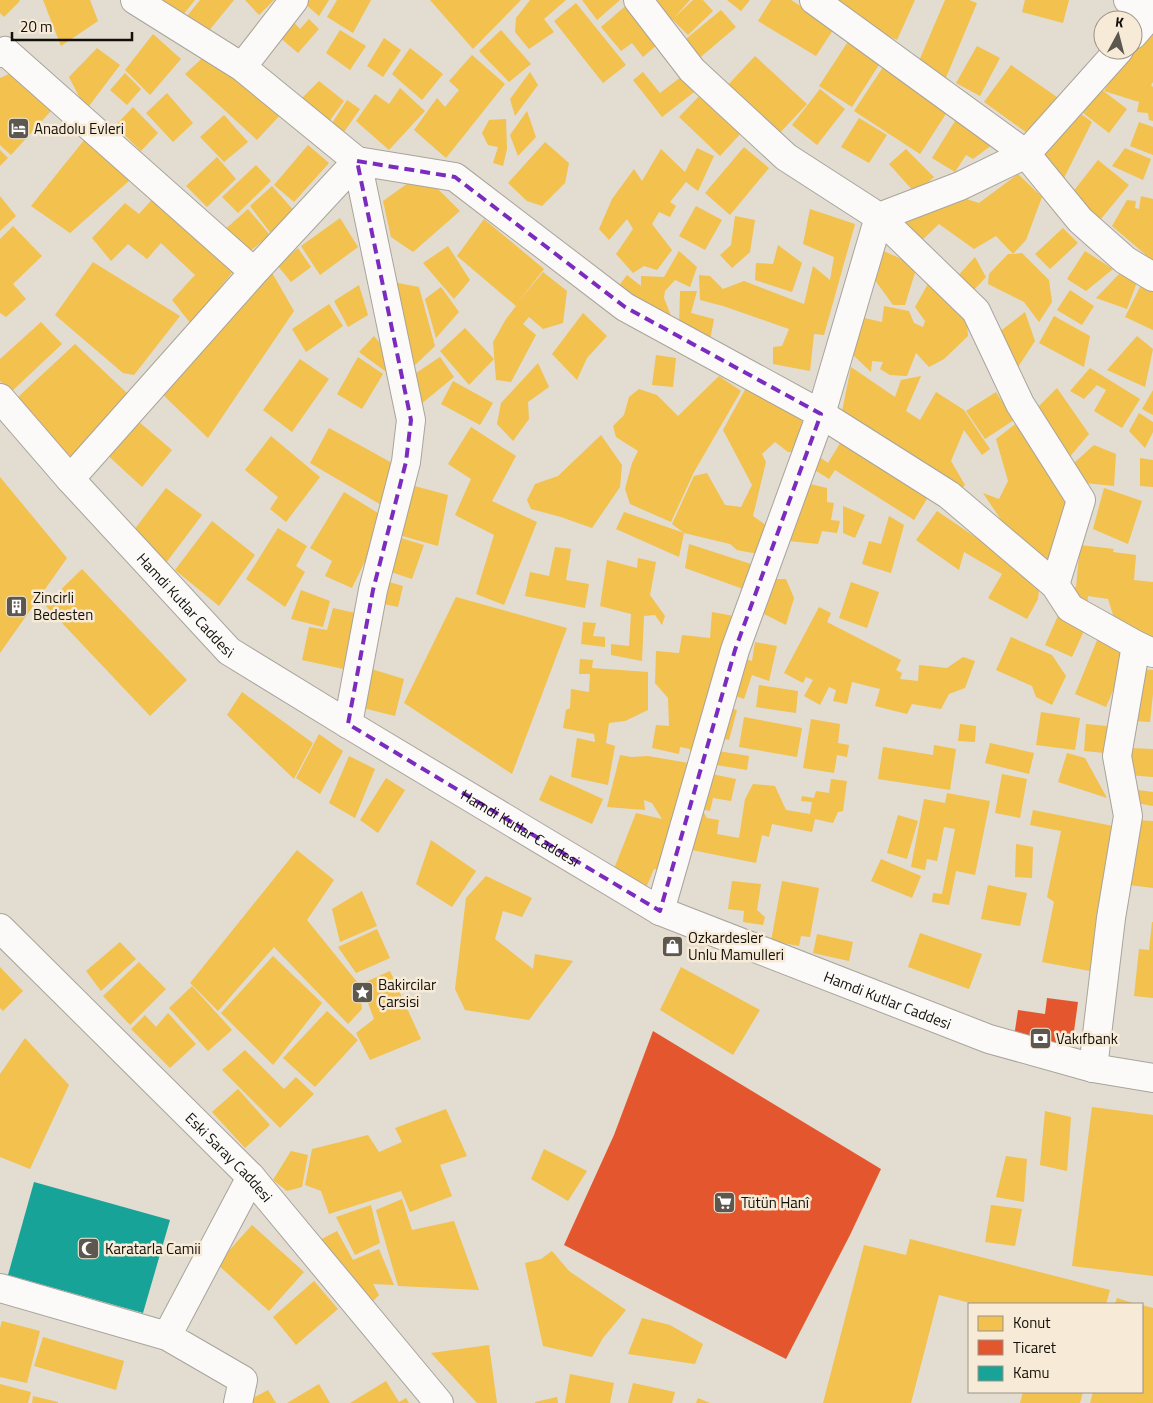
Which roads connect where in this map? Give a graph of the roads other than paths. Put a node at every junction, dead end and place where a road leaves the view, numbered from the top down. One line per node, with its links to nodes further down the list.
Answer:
1 (135, 0): 10 (street)
2 (294, 0): 10 (street)
3 (638, 0): 13 (street)
4 (814, 0): 11 (street)
5 (1128, 0): 6 (street)
6 (1153, 12): 7 (street)
7 (1143, 24)
8 (0, 53): 14 (street)
9 (1110, 60): 11 (street)
10 (242, 67): 12 (street)
11 (1026, 154): 13 (street); 15 (street)
12 (357, 161): 14 (street); 17 (street); 21 (street)
13 (879, 218): 17 (street); 19 (street)
14 (254, 272): 18 (street)
15 (1153, 277)
16 (0, 398): 18 (street, Hamdi Kutlar Caddesi)
17 (821, 414): 19 (street); 22 (street)
18 (70, 479): 21 (street, Hamdi Kutlar Caddesi)
19 (1055, 585): 20 (street)
20 (1144, 649): 24 (street)
21 (348, 724): 22 (street, Hamdi Kutlar Caddesi)
22 (660, 911): 24 (street, Hamdi Kutlar Caddesi)
23 (0, 928): 26 (street, Eski Saray Caddesi)
24 (1093, 1068): 25 (street, Hamdi Kutlar Caddesi)
25 (1153, 1078)
26 (251, 1177): 28 (street); 30 (street, Eski Saray Caddesi)
27 (0, 1289): 28 (street)
28 (167, 1336): 29 (street)
29 (238, 1403)
30 (439, 1403)

